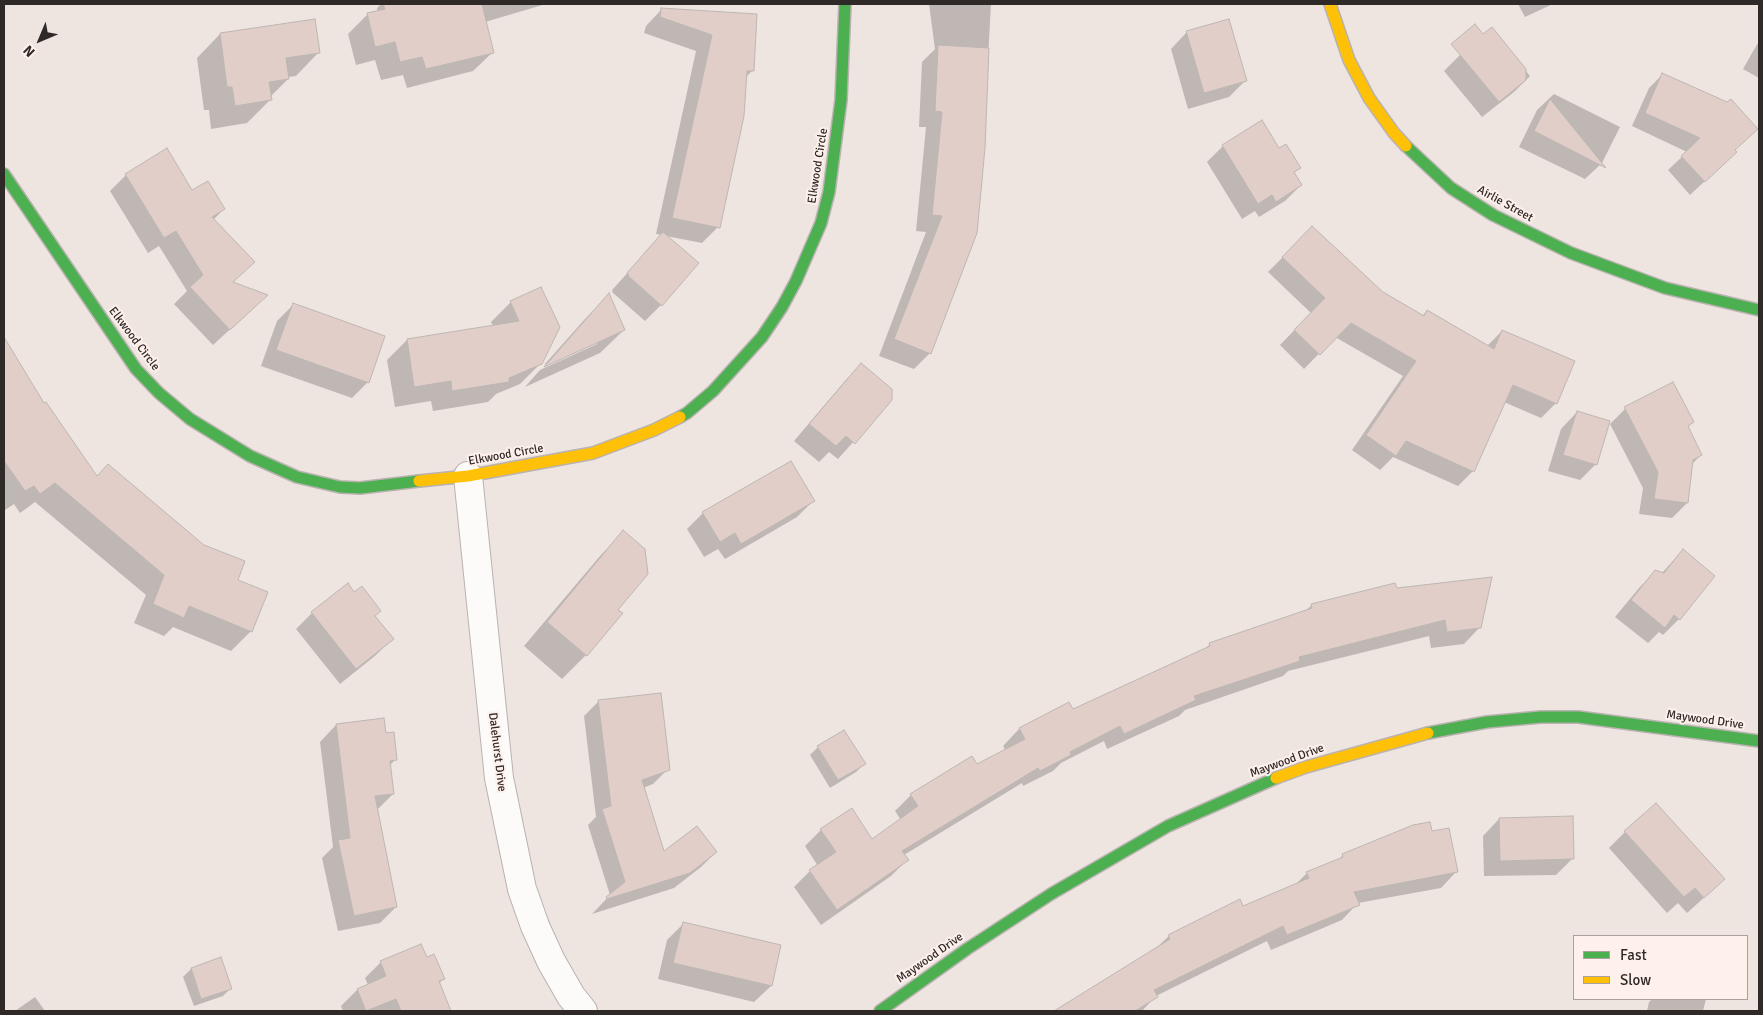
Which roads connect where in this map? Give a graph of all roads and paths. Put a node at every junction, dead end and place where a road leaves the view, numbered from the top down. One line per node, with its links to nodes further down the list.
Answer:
1 (845, 4): 5 (street, Elkwood Circle)
2 (1330, 4): 4 (street, Airlie Street)
3 (4, 174): 5 (street, Elkwood Circle)
4 (1759, 310)
5 (468, 476): 7 (street, Dalehurst Drive)
6 (1759, 741): 8 (street, Maywood Drive)
7 (583, 1011)
8 (880, 1011)

